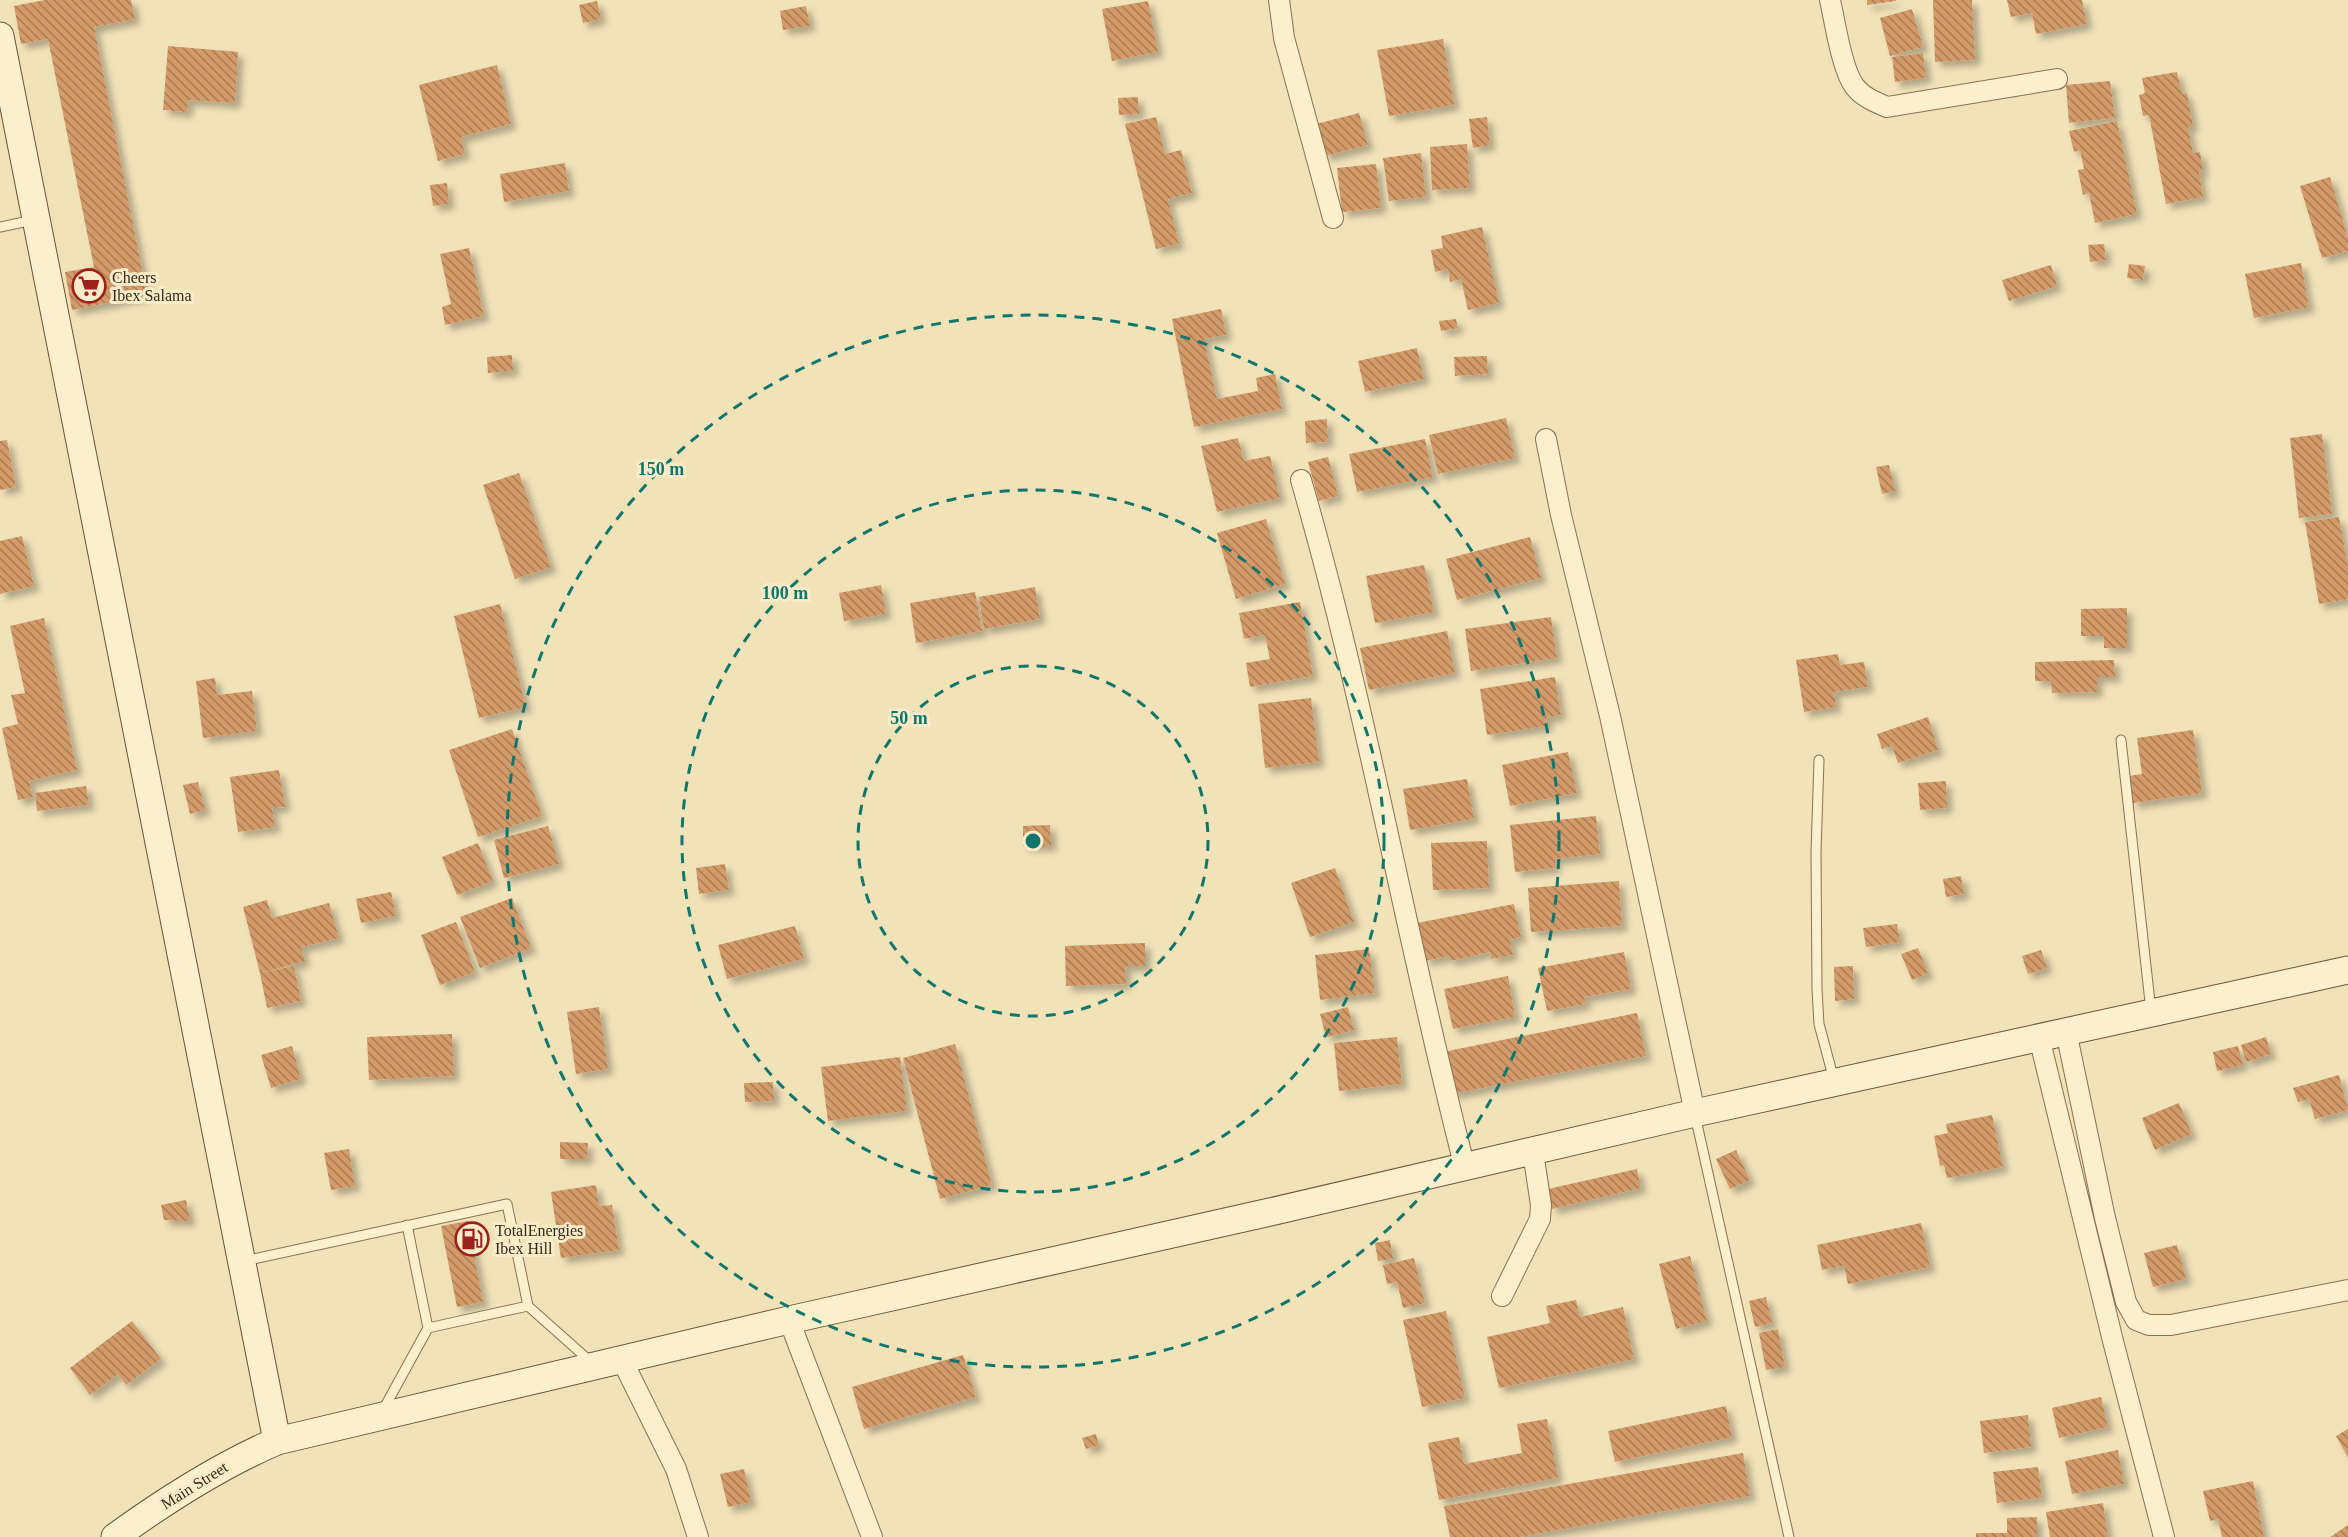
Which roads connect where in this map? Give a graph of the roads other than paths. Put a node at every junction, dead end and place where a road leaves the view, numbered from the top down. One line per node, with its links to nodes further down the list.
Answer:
1 (1278, 0): 5 (street)
2 (1830, 0): 4 (street)
3 (0, 36): 6 (main road)
4 (2057, 79)
5 (1333, 218)
6 (36, 220): 7 (lane); 21 (main road)
7 (0, 227)
8 (1546, 439): 17 (street)
9 (1301, 480): 19 (street)
10 (2121, 740): 13 (lane)
11 (1819, 760): 16 (lane)
12 (2348, 970): 13 (main road, Main Street)
13 (2151, 1013): 14 (main road, Main Street)
14 (2066, 1031): 15 (main road, Main Street); 22 (street)
15 (2039, 1037): 16 (main road, Main Street); 35 (street)
16 (1835, 1082): 17 (main road, Main Street)
17 (1695, 1113): 18 (main road, Main Street); 34 (lane)
18 (1533, 1152): 19 (main road, Main Street); 23 (street)
19 (1465, 1168): 25 (main road, Main Street)
20 (407, 1225): 21 (lane); 24 (lane); 26 (lane)
21 (242, 1261): 30 (main road)
22 (2348, 1290)
23 (1502, 1296)
24 (528, 1306): 26 (lane); 28 (lane)
25 (789, 1320): 27 (main road, Main Street); 33 (street)
26 (428, 1328): 29 (lane)
27 (622, 1360): 28 (main road, Main Street); 32 (street)
28 (596, 1366): 29 (main road, Main Street)
29 (379, 1416): 30 (main road, Main Street)
30 (277, 1441): 31 (main road, Main Street)
31 (115, 1537)
32 (698, 1537)
33 (872, 1537)
34 (1790, 1537)
35 (2164, 1537)

